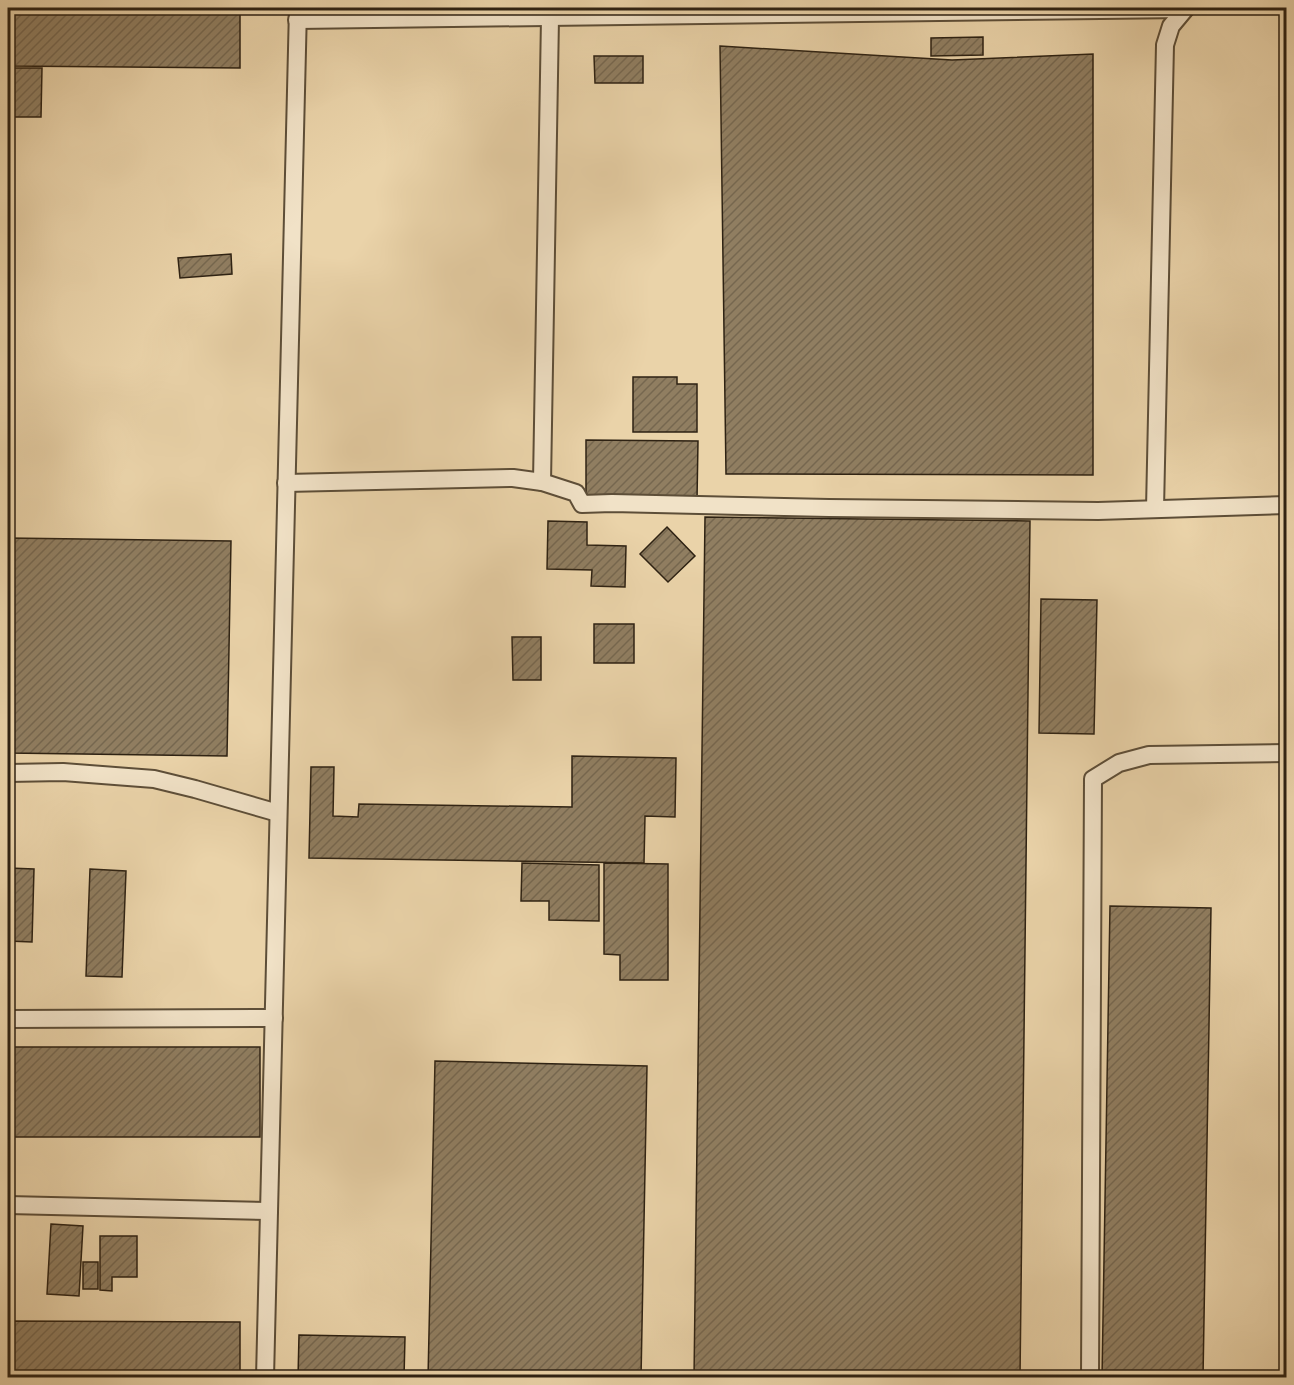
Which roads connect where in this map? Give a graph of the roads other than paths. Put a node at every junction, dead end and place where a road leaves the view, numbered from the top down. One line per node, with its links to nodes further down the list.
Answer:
1 (1185, 8): 3 (lane); 7 (lane)
2 (298, 14): 3 (lane); 5 (lane)
3 (550, 18): 4 (lane)
4 (542, 482): 5 (lane); 7 (lane)
5 (286, 483): 10 (lane)
6 (1287, 506): 7 (lane)
7 (1155, 509)
8 (1287, 753): 16 (lane)
9 (8, 772): 10 (lane)
10 (278, 813): 11 (lane)
11 (274, 1018): 12 (lane); 14 (lane)
12 (8, 1019)
13 (8, 1205): 14 (lane)
14 (269, 1211): 15 (lane)
15 (265, 1377)
16 (1090, 1377)

